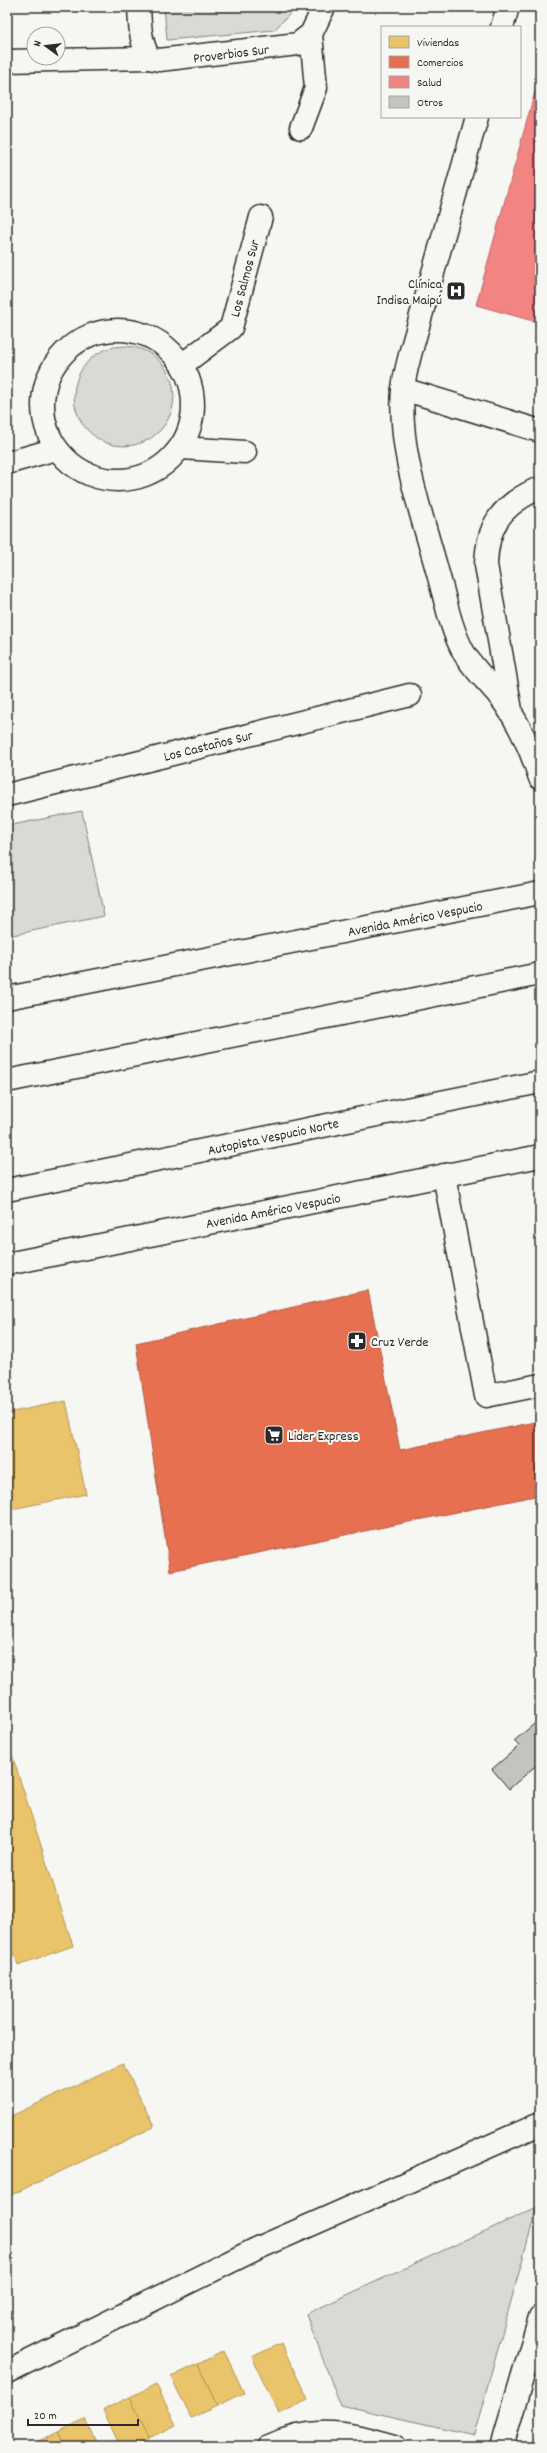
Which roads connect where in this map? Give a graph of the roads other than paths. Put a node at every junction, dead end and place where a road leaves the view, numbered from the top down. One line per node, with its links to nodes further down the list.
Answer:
1 (139, 7): 6 (main road)
2 (324, 7): 5 (main road)
3 (508, 7): 4 (main road)
4 (502, 26)
5 (311, 34): 6 (main road, Proverbios Sur); 9 (main road)
6 (149, 58): 7 (main road, Proverbios Sur)
7 (7, 61)
8 (477, 118): 12 (main road)
9 (301, 128)
10 (261, 217): 11 (main road, Los Salmos Sur)
11 (183, 364): 14 (main road); 15 (main road)
12 (403, 389): 13 (main road); 20 (main road)
13 (540, 431)
14 (181, 448): 15 (main road); 16 (main road)
15 (56, 449): 17 (main road)
16 (245, 452)
17 (7, 463)
18 (535, 490): 20 (main road)
19 (410, 695): 23 (main road, Los Castaños Sur)
20 (512, 714): 22 (main road)
21 (540, 738): 22 (main road)
22 (537, 770)
23 (7, 795)
24 (540, 893): 26 (main road, Avenida Américo Vespucio)
25 (540, 974): 27 (main road)
26 (7, 998)
27 (7, 1081)
28 (540, 1082): 31 (main road, Autopista Vespucio Norte)
29 (540, 1156): 30 (main road, Avenida Américo Vespucio)
30 (444, 1175): 32 (main road, Avenida Américo Vespucio); 33 (main road)
31 (7, 1190)
32 (7, 1264)
33 (540, 1385)
34 (540, 2124): 36 (main road)
35 (540, 2317): 39 (main road)
36 (7, 2372)
37 (269, 2446): 38 (main road)
38 (395, 2446)
39 (502, 2446)

